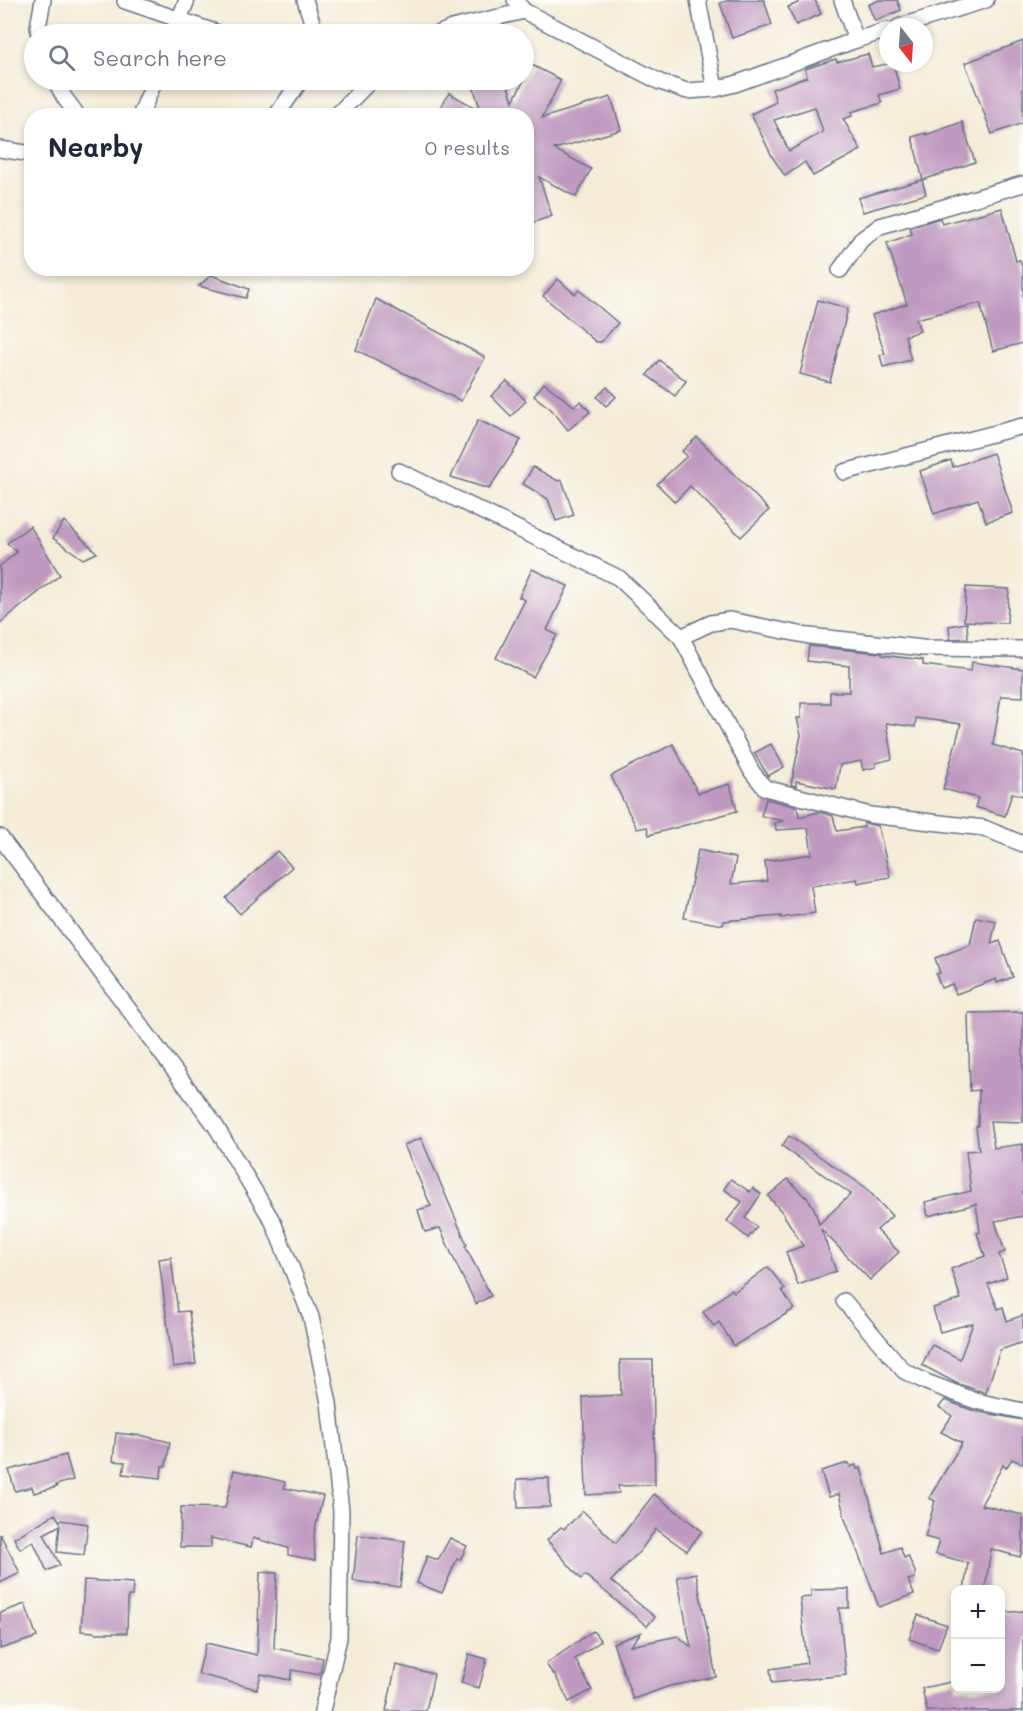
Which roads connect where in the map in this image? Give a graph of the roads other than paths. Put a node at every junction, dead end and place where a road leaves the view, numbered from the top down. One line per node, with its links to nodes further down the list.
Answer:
1 (43, 0): 10 (street)
2 (187, 0): 12 (street)
3 (305, 0): 13 (street)
4 (698, 0): 17 (street)
5 (842, 0): 16 (street)
6 (986, 0): 9 (street)
7 (125, 2): 11 (street)
8 (520, 6): 14 (street); 17 (street)
9 (927, 18)
10 (39, 24)
11 (170, 24)
12 (177, 24)
13 (312, 24)
14 (464, 24)
15 (879, 33): 16 (street)
16 (856, 40): 17 (street)
17 (715, 89)
18 (60, 90): 22 (street)
19 (151, 90): 23 (street)
20 (294, 90): 24 (street)
21 (360, 90): 25 (street)
22 (72, 108)
23 (143, 108)
24 (282, 108)
25 (344, 108)
26 (0, 149): 27 (street)
27 (24, 153)
28 (1023, 184): 29 (street)
29 (840, 270)
30 (1023, 426): 32 (street)
31 (399, 471): 33 (street)
32 (844, 472)
33 (681, 637): 34 (street); 36 (street)
34 (1023, 649)
35 (0, 837): 39 (street)
36 (1023, 844)
37 (844, 1301): 38 (street)
38 (1023, 1412)
39 (322, 1711)

